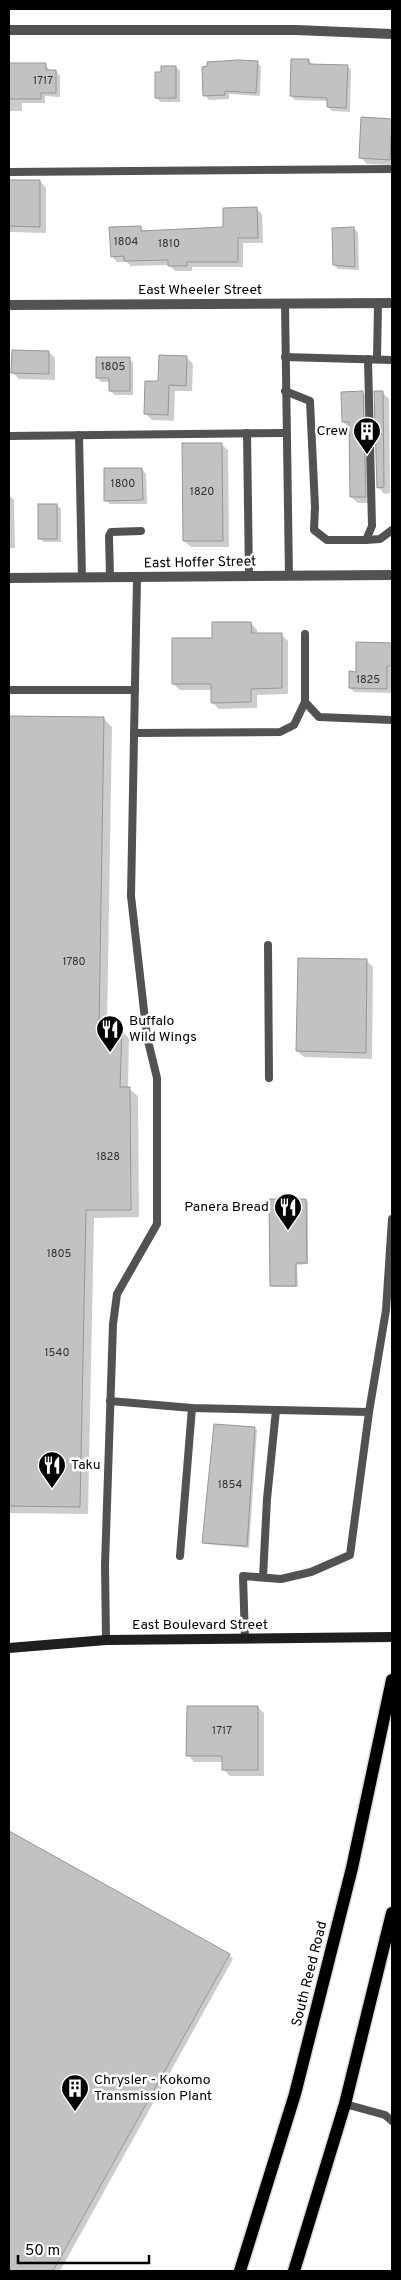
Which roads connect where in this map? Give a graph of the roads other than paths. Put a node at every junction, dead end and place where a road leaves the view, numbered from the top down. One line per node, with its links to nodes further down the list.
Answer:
1 (9, 30): 2 (street)
2 (392, 34)
3 (392, 170): 4 (lane)
4 (9, 172)
5 (392, 303): 7 (street, East Wheeler Street)
6 (285, 304): 7 (street, East Wheeler Street); 8 (street, East Wheeler Street); 9 (lane)
7 (378, 304): 10 (lane)
8 (9, 305)
9 (285, 357): 10 (lane); 12 (lane)
10 (372, 359): 11 (lane); 19 (lane)
11 (392, 360)
12 (285, 391): 14 (lane); 19 (lane)
13 (247, 433): 14 (lane); 15 (lane); 21 (lane)
14 (285, 433): 22 (lane)
15 (79, 435): 16 (lane); 25 (lane)
16 (9, 436)
17 (392, 530): 19 (lane)
18 (141, 531): 23 (lane)
19 (366, 540)
20 (392, 575): 22 (street, East Hoffer Street)
21 (249, 576): 22 (street, East Hoffer Street); 26 (street, East Hoffer Street)
22 (289, 576)
23 (110, 577): 25 (street, East Hoffer Street); 26 (street, East Hoffer Street)
24 (9, 578): 25 (street, East Hoffer Street)
25 (82, 578)
26 (137, 578): 29 (lane)
27 (305, 634): 30 (lane)
28 (9, 690): 29 (lane)
29 (135, 690): 32 (lane)
30 (305, 702): 31 (lane); 32 (lane)
31 (392, 720)
32 (134, 733): 36 (lane)
33 (268, 944): 34 (lane)
34 (269, 1078)
35 (392, 1219): 39 (lane)
36 (110, 1401): 37 (lane); 44 (lane)
37 (192, 1408): 38 (lane); 40 (lane)
38 (276, 1410): 39 (lane); 41 (lane)
39 (369, 1412): 41 (lane)
40 (180, 1556)
41 (263, 1578): 43 (lane)
42 (392, 1637): 43 (main road, East Boulevard Street)
43 (245, 1639): 44 (main road, East Boulevard Street)
44 (106, 1640): 45 (main road, East Boulevard Street)
45 (9, 1648)
46 (392, 1680): 50 (main road, South Reed Road)
47 (392, 1913): 48 (main road)
48 (346, 2104): 49 (lane); 51 (main road)
49 (392, 2121)
50 (240, 2271)
51 (294, 2271)

